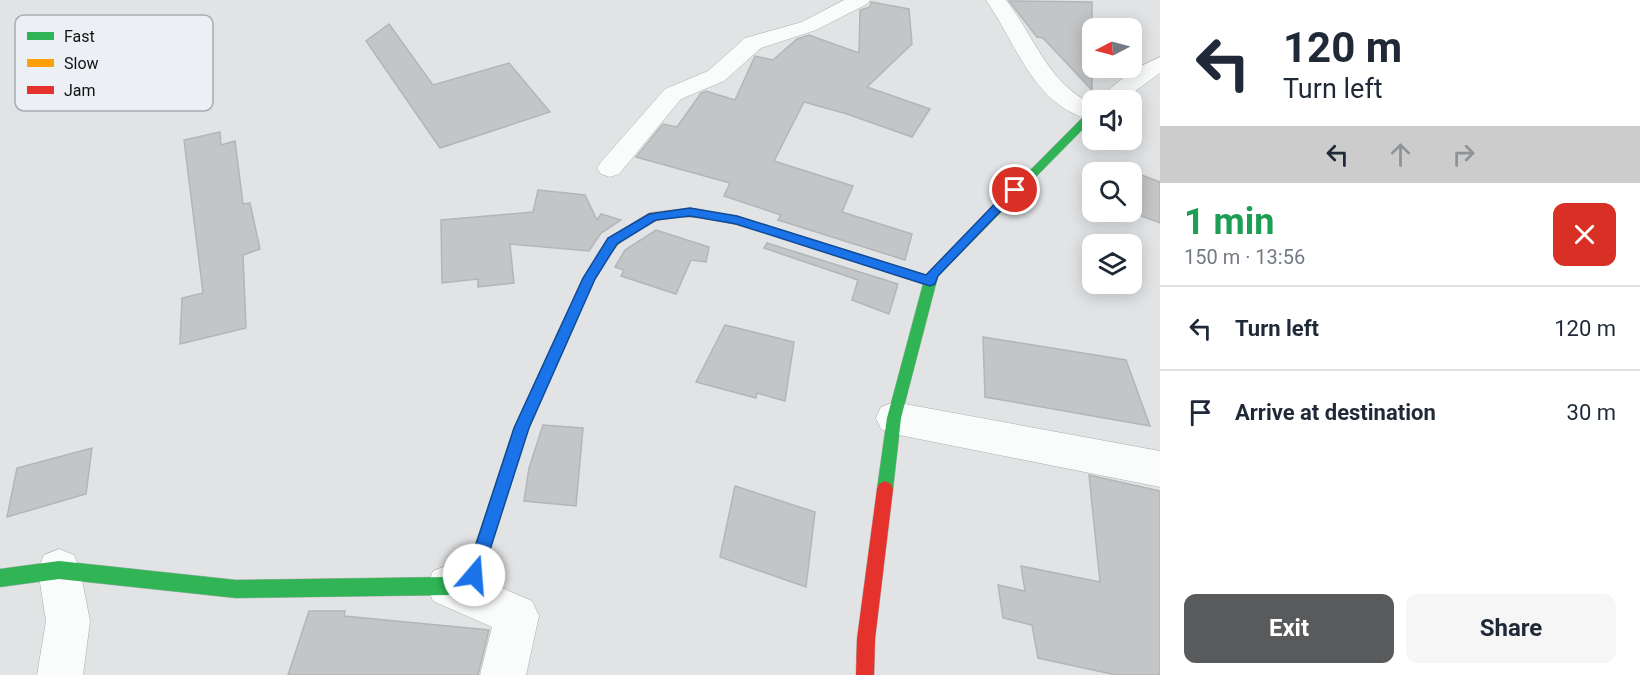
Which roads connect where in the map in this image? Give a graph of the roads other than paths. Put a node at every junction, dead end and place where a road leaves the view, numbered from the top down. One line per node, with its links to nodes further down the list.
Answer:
1 (860, 0): 7 (street)
2 (996, 0): 5 (street)
3 (1160, 64): 4 (street)
4 (1122, 90)
5 (1082, 108)
6 (1082, 124): 8 (street)
7 (610, 168)
8 (930, 281): 9 (street); 13 (street)
9 (894, 418): 10 (street); 16 (street)
10 (1160, 468)
11 (58, 570): 12 (street); 13 (street); 14 (street)
12 (0, 578)
13 (448, 586): 15 (street)
14 (60, 675)
15 (503, 675)
16 (865, 675)

